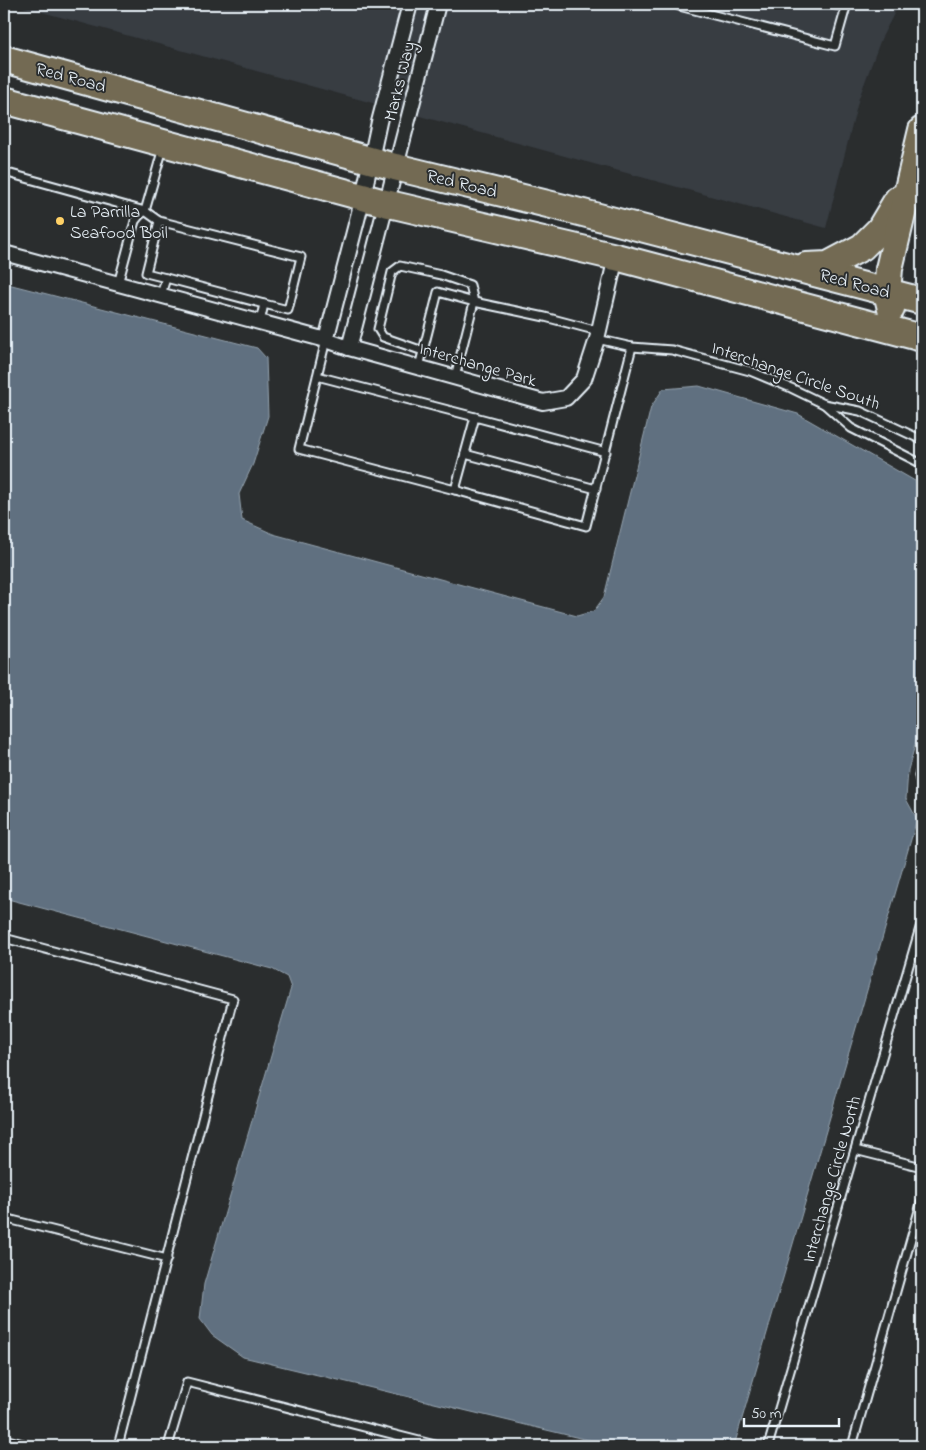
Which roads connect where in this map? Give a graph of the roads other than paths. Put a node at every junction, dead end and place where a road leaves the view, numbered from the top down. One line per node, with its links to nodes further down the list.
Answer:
1 (410, 4): 9 (street, Marks Way)
2 (438, 4): 9 (street, Marks Way)
3 (679, 4): 4 (lane)
4 (831, 4)
5 (4, 59): 9 (highway, Red Road)
6 (4, 100): 8 (highway, Red Road)
7 (922, 130): 11 (highway)
8 (164, 143): 12 (highway, Red Road); 13 (lane)
9 (384, 164): 12 (street); 12 (street); 17 (highway, Red Road)
10 (4, 172): 13 (lane)
11 (911, 177): 17 (highway); 20 (highway)
12 (374, 200): 16 (highway, Red Road); 29 (street); 31 (street)
13 (145, 211): 14 (lane); 19 (lane)
14 (159, 221): 18 (lane); 24 (lane)
15 (4, 253): 19 (street, Interchange Park)
16 (616, 257): 26 (highway, Red Road); 27 (street, Interchange Park)
17 (790, 266): 20 (highway, Red Road)
18 (166, 278): 21 (lane); 24 (lane)
19 (118, 284): 21 (street, Interchange Park)
20 (887, 292): 23 (highway, Red Road); 26 (highway)
21 (161, 295): 25 (street, Interchange Park)
22 (474, 302): 27 (lane, Interchange Circle South); 32 (lane, Interchange Circle South); 32 (lane); 35 (lane)
23 (922, 302): 26 (highway)
24 (264, 304): 25 (lane)
25 (260, 322): 29 (street, Interchange Park)
26 (895, 331): 28 (highway, Red Road)
27 (598, 335): 30 (lane, Interchange Circle South); 35 (street, Interchange Park)
28 (922, 338)
29 (326, 340): 31 (street, Interchange Park); 34 (lane)
30 (632, 347): 36 (lane, Interchange Circle South); 39 (lane)
31 (349, 348): 33 (street, Interchange Park)
32 (423, 351): 33 (lane)
33 (419, 367): 35 (street, Interchange Park)
34 (318, 376): 37 (lane); 43 (lane)
35 (455, 377)
36 (824, 404): 38 (lane, Interchange Circle South); 41 (lane)
37 (476, 417): 39 (lane); 40 (lane)
38 (922, 440)
39 (606, 452): 42 (lane)
40 (465, 454): 42 (lane); 43 (lane)
41 (922, 464)
42 (596, 489): 43 (lane)
43 (455, 490)
44 (922, 764): 45 (lane)
45 (922, 788)
46 (922, 921): 48 (lane, Interchange Circle North)
47 (4, 938): 52 (lane)
48 (855, 1150): 49 (lane); 58 (lane, Interchange Circle North)
49 (922, 1168)
50 (922, 1200): 59 (lane)
51 (4, 1218): 52 (lane)
52 (167, 1258): 55 (lane)
53 (4, 1439): 54 (lane)
54 (31, 1446)
55 (118, 1446)
56 (168, 1446): 57 (lane)
57 (439, 1446)
58 (768, 1446)
59 (852, 1446)

